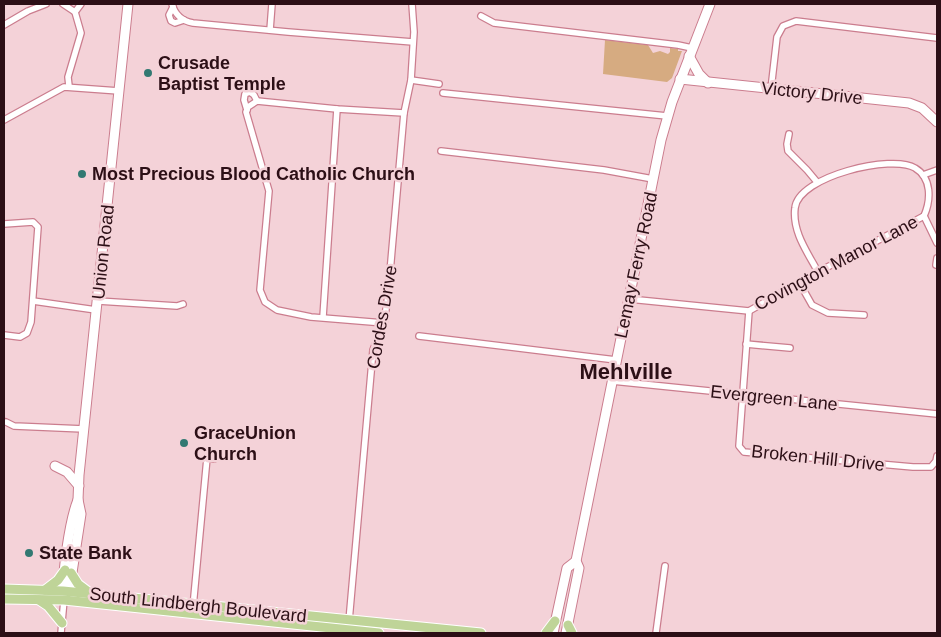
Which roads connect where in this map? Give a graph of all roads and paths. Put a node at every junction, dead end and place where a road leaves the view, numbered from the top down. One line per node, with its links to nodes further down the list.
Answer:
1 (46, 4): 11 (street)
2 (64, 4): 9 (street)
3 (81, 4): 9 (street)
4 (128, 4): 22 (main road, Union Road)
5 (272, 4): 12 (street)
6 (412, 4): 14 (street, Cordes Drive)
7 (710, 4): 15 (main road, Lemay Ferry Road)
8 (172, 5): 12 (street)
9 (75, 12): 20 (street)
10 (481, 16): 15 (street)
11 (4, 25)
12 (270, 30): 14 (street)
13 (937, 38): 21 (street)
14 (413, 42): 17 (street, Cordes Drive)
15 (691, 52): 16 (main road, Lemay Ferry Road); 18 (main road)
16 (680, 79): 18 (main road, Victory Drive); 26 (main road, Lemay Ferry Road)
17 (411, 80): 19 (street); 25 (street, Cordes Drive)
18 (708, 82): 21 (main road, Victory Drive)
19 (439, 84)
20 (69, 86): 22 (street); 28 (street)
21 (771, 89): 27 (main road, Victory Drive)
22 (119, 91): 43 (main road, Union Road)
23 (443, 94): 26 (street)
24 (337, 109): 25 (street); 46 (street); 46 (street)
25 (404, 113): 47 (street, Cordes Drive)
26 (667, 116): 33 (main road, Lemay Ferry Road)
27 (936, 119)
28 (4, 120)
29 (789, 134): 34 (street)
30 (441, 151): 33 (street)
31 (937, 170): 32 (street)
32 (923, 175): 34 (street); 35 (street)
33 (653, 178): 40 (main road, Lemay Ferry Road)
34 (817, 182): 38 (street)
35 (924, 216): 37 (street); 38 (street, Covington Manor Lane)
36 (4, 224): 41 (street)
37 (937, 243)
38 (818, 272): 39 (street, Covington Manor Lane)
39 (800, 282): 44 (street, Covington Manor Lane); 45 (street)
40 (629, 299): 44 (street, Covington Manor Lane); 52 (main road, Lemay Ferry Road)
41 (33, 302): 43 (street); 48 (street)
42 (183, 304): 43 (street)
43 (97, 305): 57 (main road, Union Road)
44 (749, 311): 50 (street, Broken Hill Drive)
45 (864, 315)
46 (322, 317): 47 (street)
47 (384, 323): 74 (street, Cordes Drive)
48 (4, 335)
49 (419, 336): 52 (street)
50 (746, 344): 51 (street); 54 (street, Broken Hill Drive)
51 (790, 348)
52 (616, 360): 53 (main road, Lemay Ferry Road)
53 (612, 381): 54 (street, Evergreen Lane); 62 (main road, Lemay Ferry Road)
54 (742, 394): 55 (street, Evergreen Lane); 59 (street, Broken Hill Drive)
55 (937, 414)
56 (6, 422): 57 (street)
57 (84, 429): 61 (main road, Union Road)
58 (215, 453): 71 (street)
59 (937, 456)
60 (55, 466): 61 (main road)
61 (79, 486): 64 (main road, Union Road)
62 (576, 561): 72 (main road, Lemay Ferry Road); 75 (main road, Lemay Ferry Road)
63 (665, 566): 81 (street)
64 (68, 572): 66 (main road); 67 (main road, Union Road); 68 (main road)
65 (4, 589): 66 (main road, South Lindbergh Boulevard)
66 (45, 590): 67 (main road, South Lindbergh Boulevard)
67 (65, 594): 68 (main road, South Lindbergh Boulevard); 70 (main road, South Lindbergh Boulevard); 71 (main road, South Lindbergh Boulevard); 73 (street, Union Road)
68 (93, 594): 71 (main road, South Lindbergh Boulevard)
69 (4, 599): 70 (main road, South Lindbergh Boulevard)
70 (39, 600): 73 (main road)
71 (192, 609): 74 (main road, South Lindbergh Boulevard)
72 (556, 621): 79 (main road); 80 (main road, Lemay Ferry Road)
73 (62, 623): 76 (street, Union Road)
74 (349, 625): 77 (main road, South Lindbergh Boulevard); 78 (main road, South Lindbergh Boulevard)
75 (569, 630)
76 (61, 633)
77 (379, 633)
78 (481, 633)
79 (546, 633)
80 (553, 633)
81 (656, 633)

